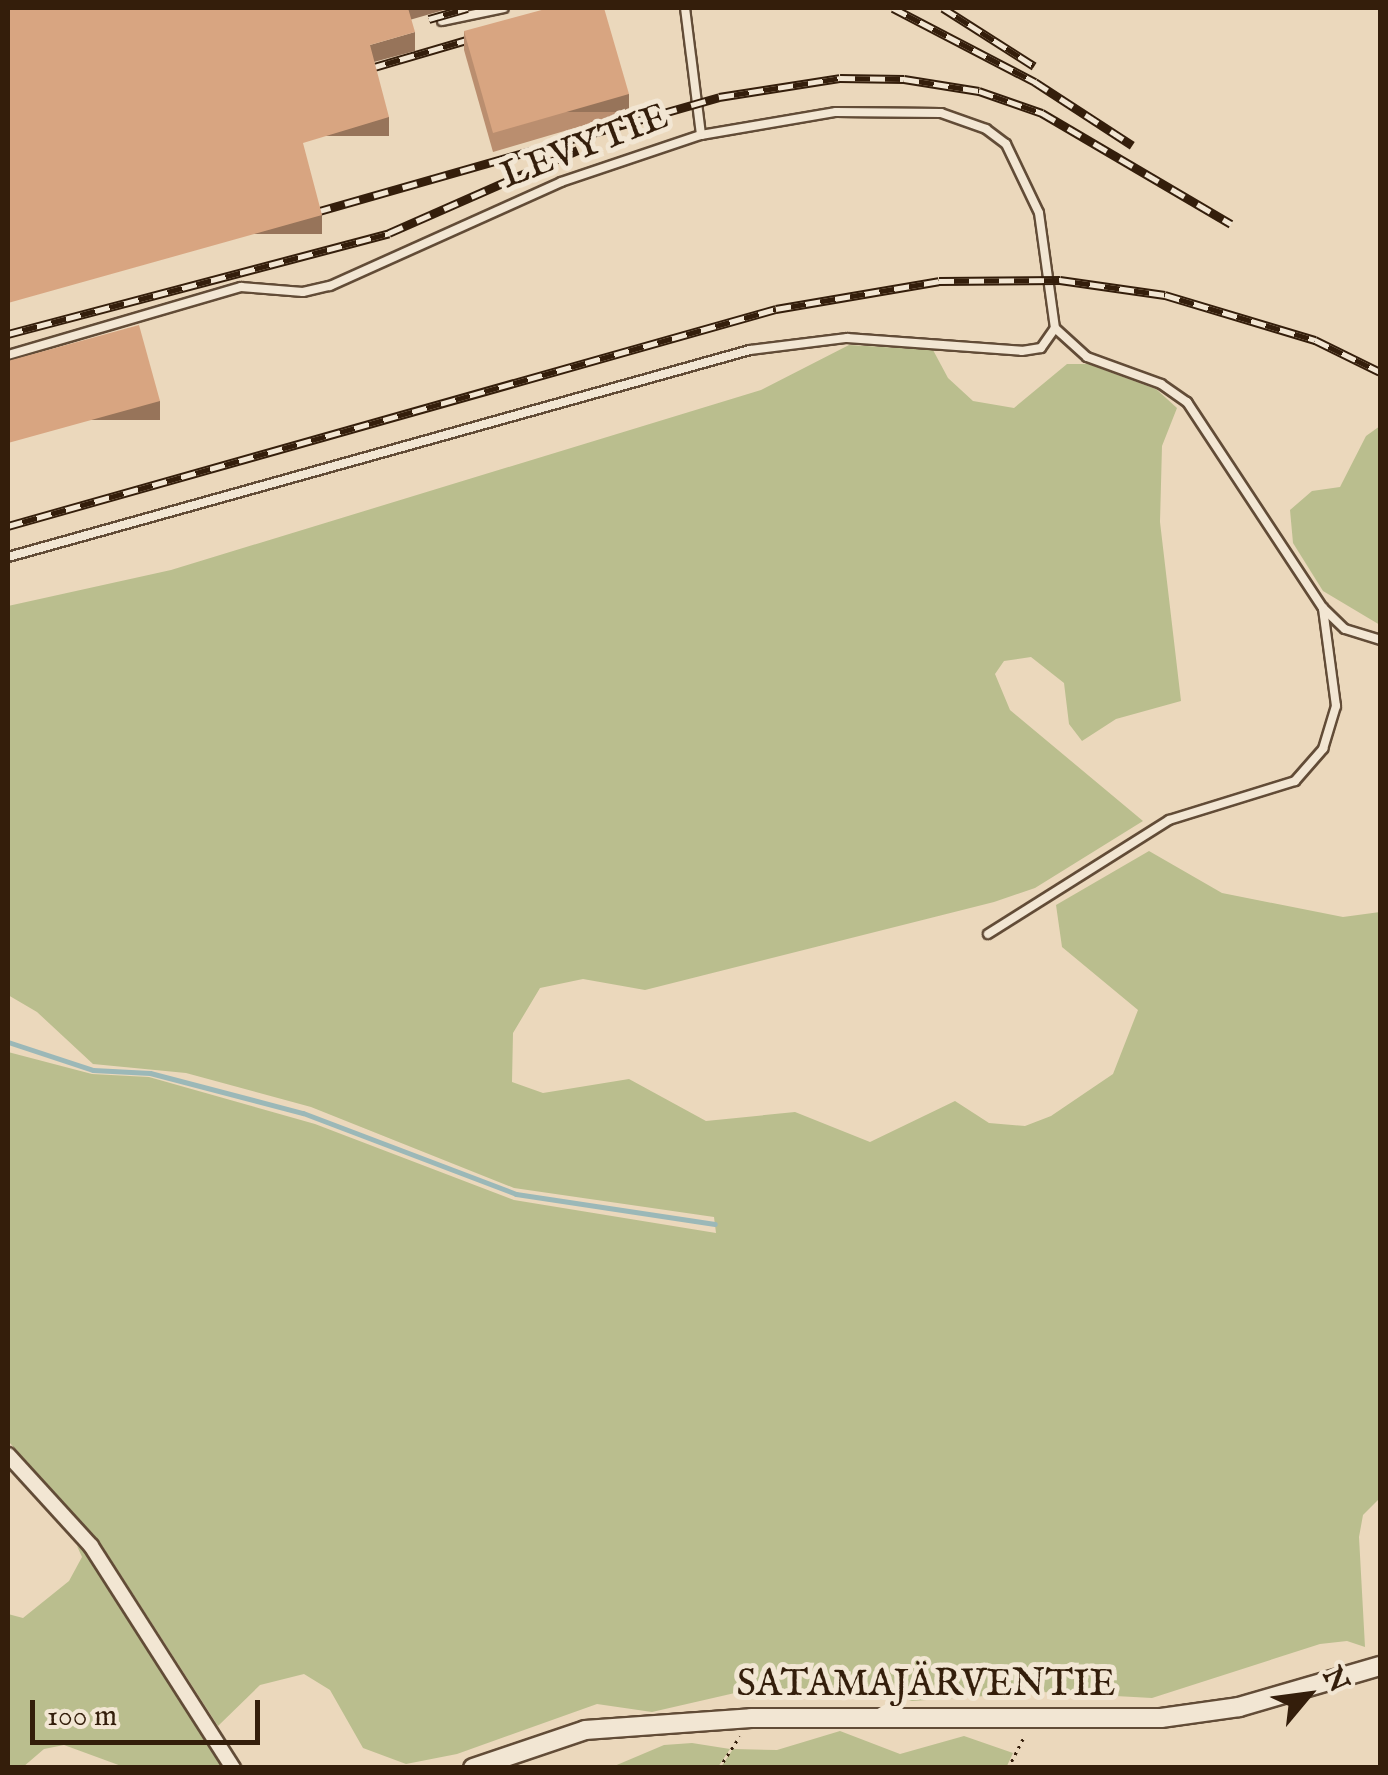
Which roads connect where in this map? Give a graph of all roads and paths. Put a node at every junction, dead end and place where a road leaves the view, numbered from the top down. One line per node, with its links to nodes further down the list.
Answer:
1 (504, 8): 3 (lane)
2 (685, 8): 4 (lane)
3 (442, 22)
4 (701, 134): 5 (lane, LEVYTIE); 6 (lane, LEVYTIE)
5 (1054, 328): 7 (lane); 8 (lane)
6 (8, 355)
7 (8, 557)
8 (1323, 608): 9 (lane); 10 (lane)
9 (1380, 640)
10 (988, 934)
11 (8, 1456): 15 (street)
12 (1380, 1666): 13 (street, SATAMAJÄRVENTIE)
13 (751, 1718): 16 (street, SATAMAJÄRVENTIE); 17 (path)
14 (1025, 1734): 18 (path)
15 (233, 1768)
16 (473, 1768)
17 (720, 1768)
18 (1008, 1768)

